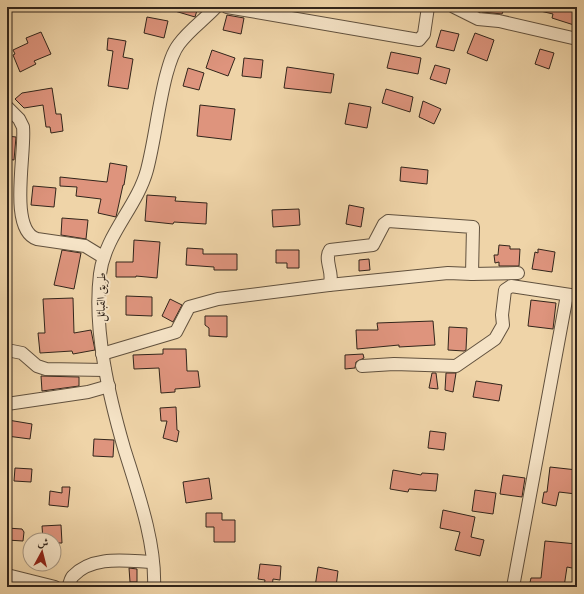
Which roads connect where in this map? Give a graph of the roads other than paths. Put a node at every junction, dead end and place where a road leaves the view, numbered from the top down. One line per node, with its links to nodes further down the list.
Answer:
1 (216, 7): 7 (street, طريق القبائل)
2 (227, 7): 3 (street)
3 (428, 7)
4 (454, 7): 5 (street)
5 (577, 39)
6 (7, 107): 7 (street)
7 (103, 257): 13 (street, طريق القبائل)
8 (518, 273): 9 (street)
9 (472, 274): 10 (street); 10 (street)
10 (329, 285): 13 (street)
11 (572, 295): 14 (street); 23 (street)
12 (7, 350): 15 (street)
13 (102, 354): 15 (street, طريق القبائل)
14 (362, 366)
15 (105, 370): 16 (street, طريق القبائل)
16 (109, 386): 17 (street); 18 (street, طريق القبائل)
17 (7, 404)
18 (152, 562): 21 (street); 22 (street, طريق القبائل)
19 (7, 575): 20 (street)
20 (55, 587)
21 (68, 587)
22 (154, 587)
23 (513, 587)

